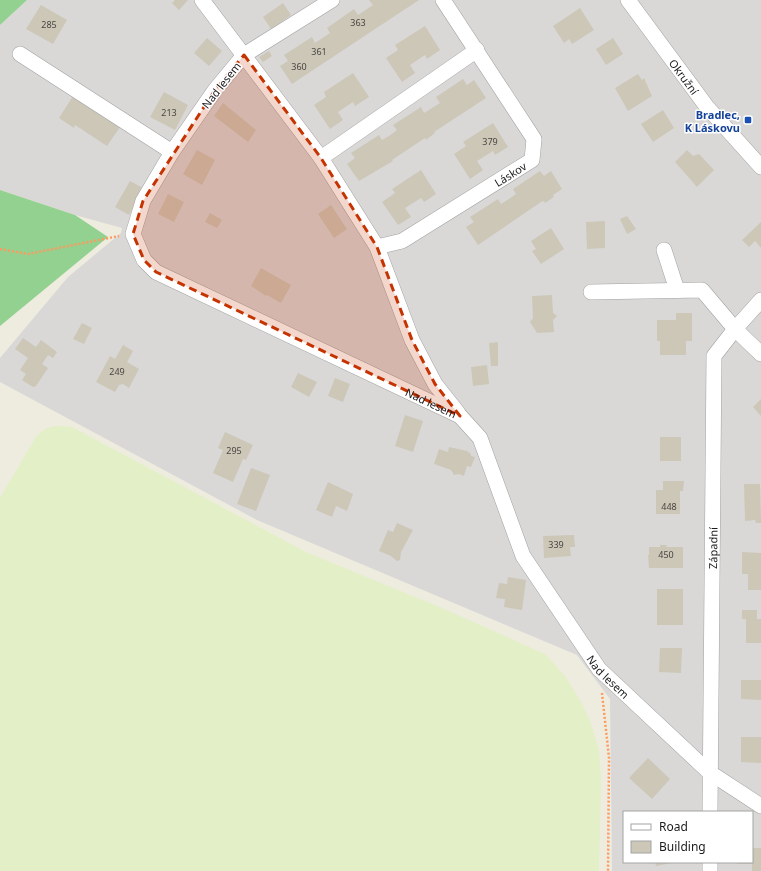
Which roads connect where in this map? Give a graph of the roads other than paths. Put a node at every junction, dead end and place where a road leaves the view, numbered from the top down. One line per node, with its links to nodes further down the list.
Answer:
1 (202, 0): 7 (street, Nad lesem)
2 (332, 0): 7 (street)
3 (443, 0): 5 (street, Láskov)
4 (628, 0): 10 (street, Okružní)
5 (477, 50): 9 (street); 11 (street, Láskov)
6 (20, 54): 8 (street)
7 (244, 55): 8 (street, Nad lesem); 9 (street)
8 (172, 152): 18 (street, Nad lesem)
9 (321, 158): 11 (street)
10 (761, 167)
11 (377, 247): 18 (street)
12 (664, 250): 13 (street)
13 (677, 290): 14 (street); 16 (street)
14 (592, 292)
15 (761, 300): 16 (street, Západní)
16 (735, 329): 17 (street); 19 (street, Západní)
17 (761, 354)
18 (460, 416): 19 (street, Nad lesem)
19 (710, 772): 20 (street, Nad lesem); 21 (street, Západní)
20 (761, 806)
21 (710, 811)

